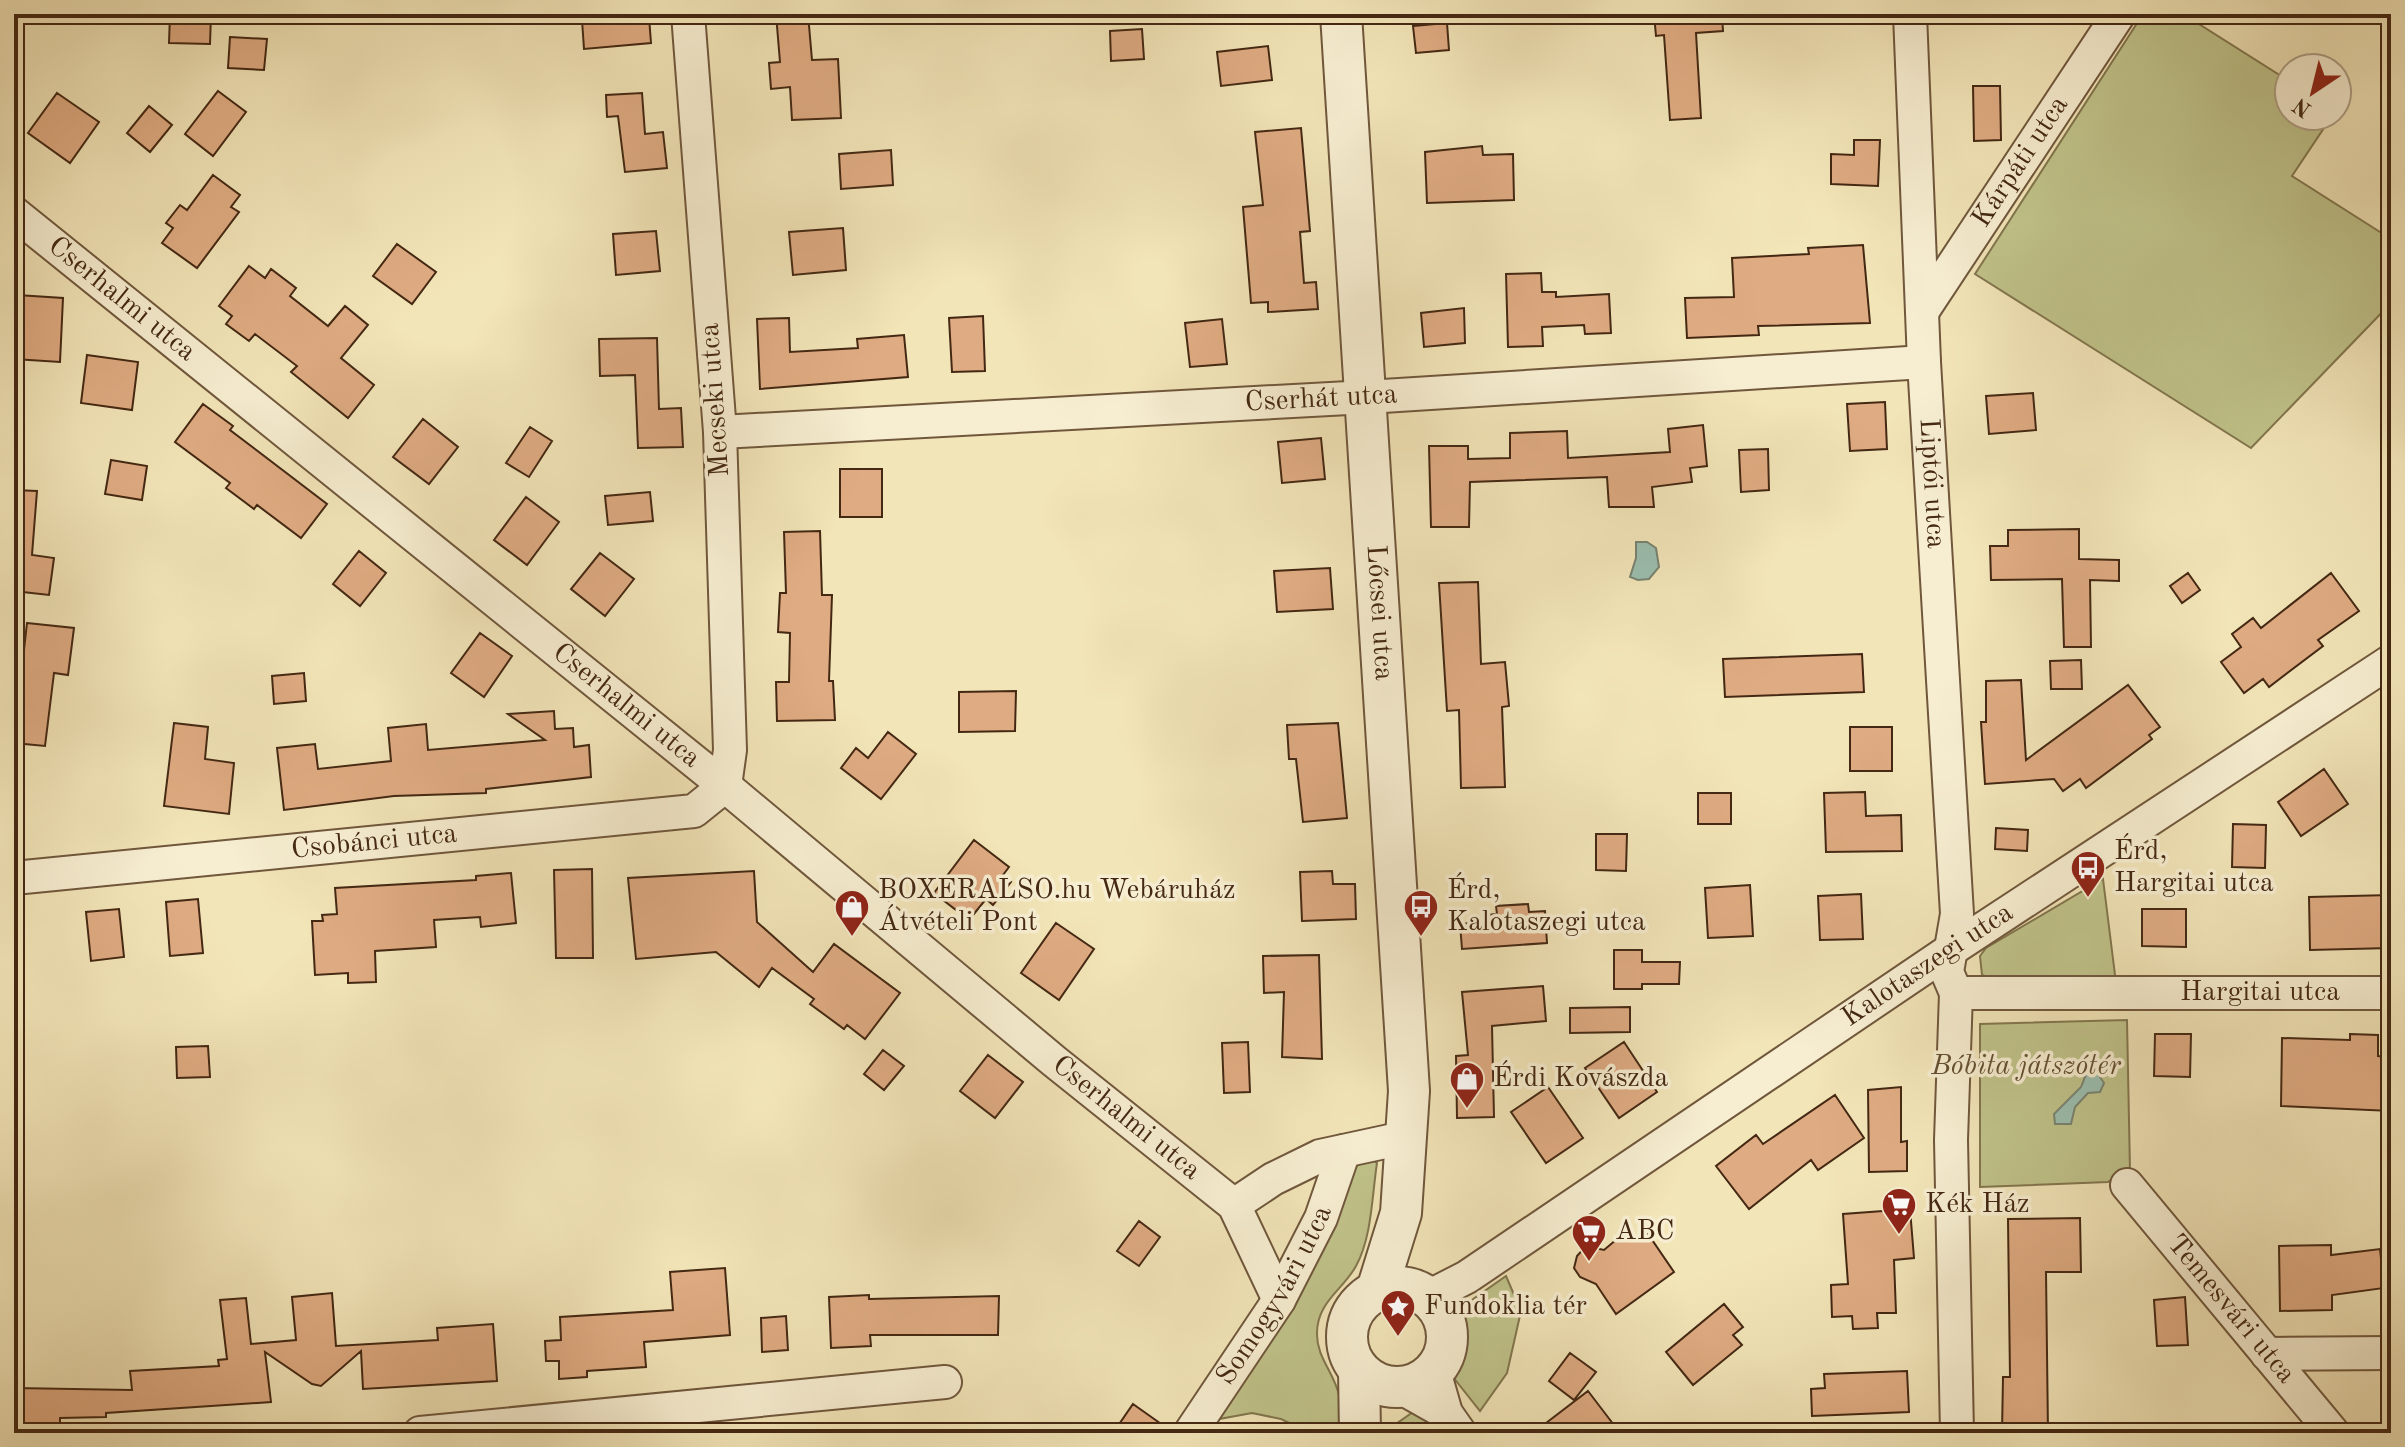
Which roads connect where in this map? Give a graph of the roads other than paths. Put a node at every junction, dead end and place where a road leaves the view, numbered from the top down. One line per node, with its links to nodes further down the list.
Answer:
1 (688, 14): 9 (street, Mecseki utca)
2 (1341, 14): 8 (street, Lőcsei utca)
3 (1910, 14): 6 (street, Liptói utca)
4 (2119, 14): 6 (street, Kárpáti utca)
5 (14, 213): 11 (street, Cserhalmi utca)
6 (1924, 309): 7 (street, Liptói utca)
7 (1924, 362): 8 (street, Cserhát utca); 13 (street, Liptói utca)
8 (1367, 397): 9 (street, Cserhát utca); 16 (street, Lőcsei utca)
9 (720, 432): 11 (street, Mecseki utca)
10 (2391, 661): 13 (street, Kalotaszegi utca)
11 (725, 786): 12 (street, Csobánci utca); 19 (street, Cserhalmi utca)
12 (14, 878)
13 (1949, 951): 14 (street, Liptói utca); 20 (street, Kalotaszegi utca)
14 (1956, 993): 15 (street, Hargitai utca); 33 (street, Liptói utca)
15 (2391, 993)
16 (1408, 1137): 17 (street); 20 (street, Lőcsei utca)
17 (1344, 1151): 19 (street); 21 (street, Somogyvári utca)
18 (2127, 1185): 23 (street, Temesvári utca)
19 (1234, 1205): 21 (street, Cserhalmi utca)
20 (1415, 1297): 24 (street); 25 (street)
21 (1279, 1300): 30 (street, Somogyvári utca)
22 (2391, 1353): 23 (street)
23 (2267, 1354): 28 (street, Temesvári utca)
24 (1359, 1371): 25 (street); 31 (street)
25 (1417, 1379): 27 (street); 32 (street)
26 (945, 1382): 29 (street)
27 (1453, 1423)
28 (2323, 1427)
29 (420, 1433)
30 (1190, 1433)
31 (1360, 1433)
32 (1375, 1433)
33 (1957, 1433)

